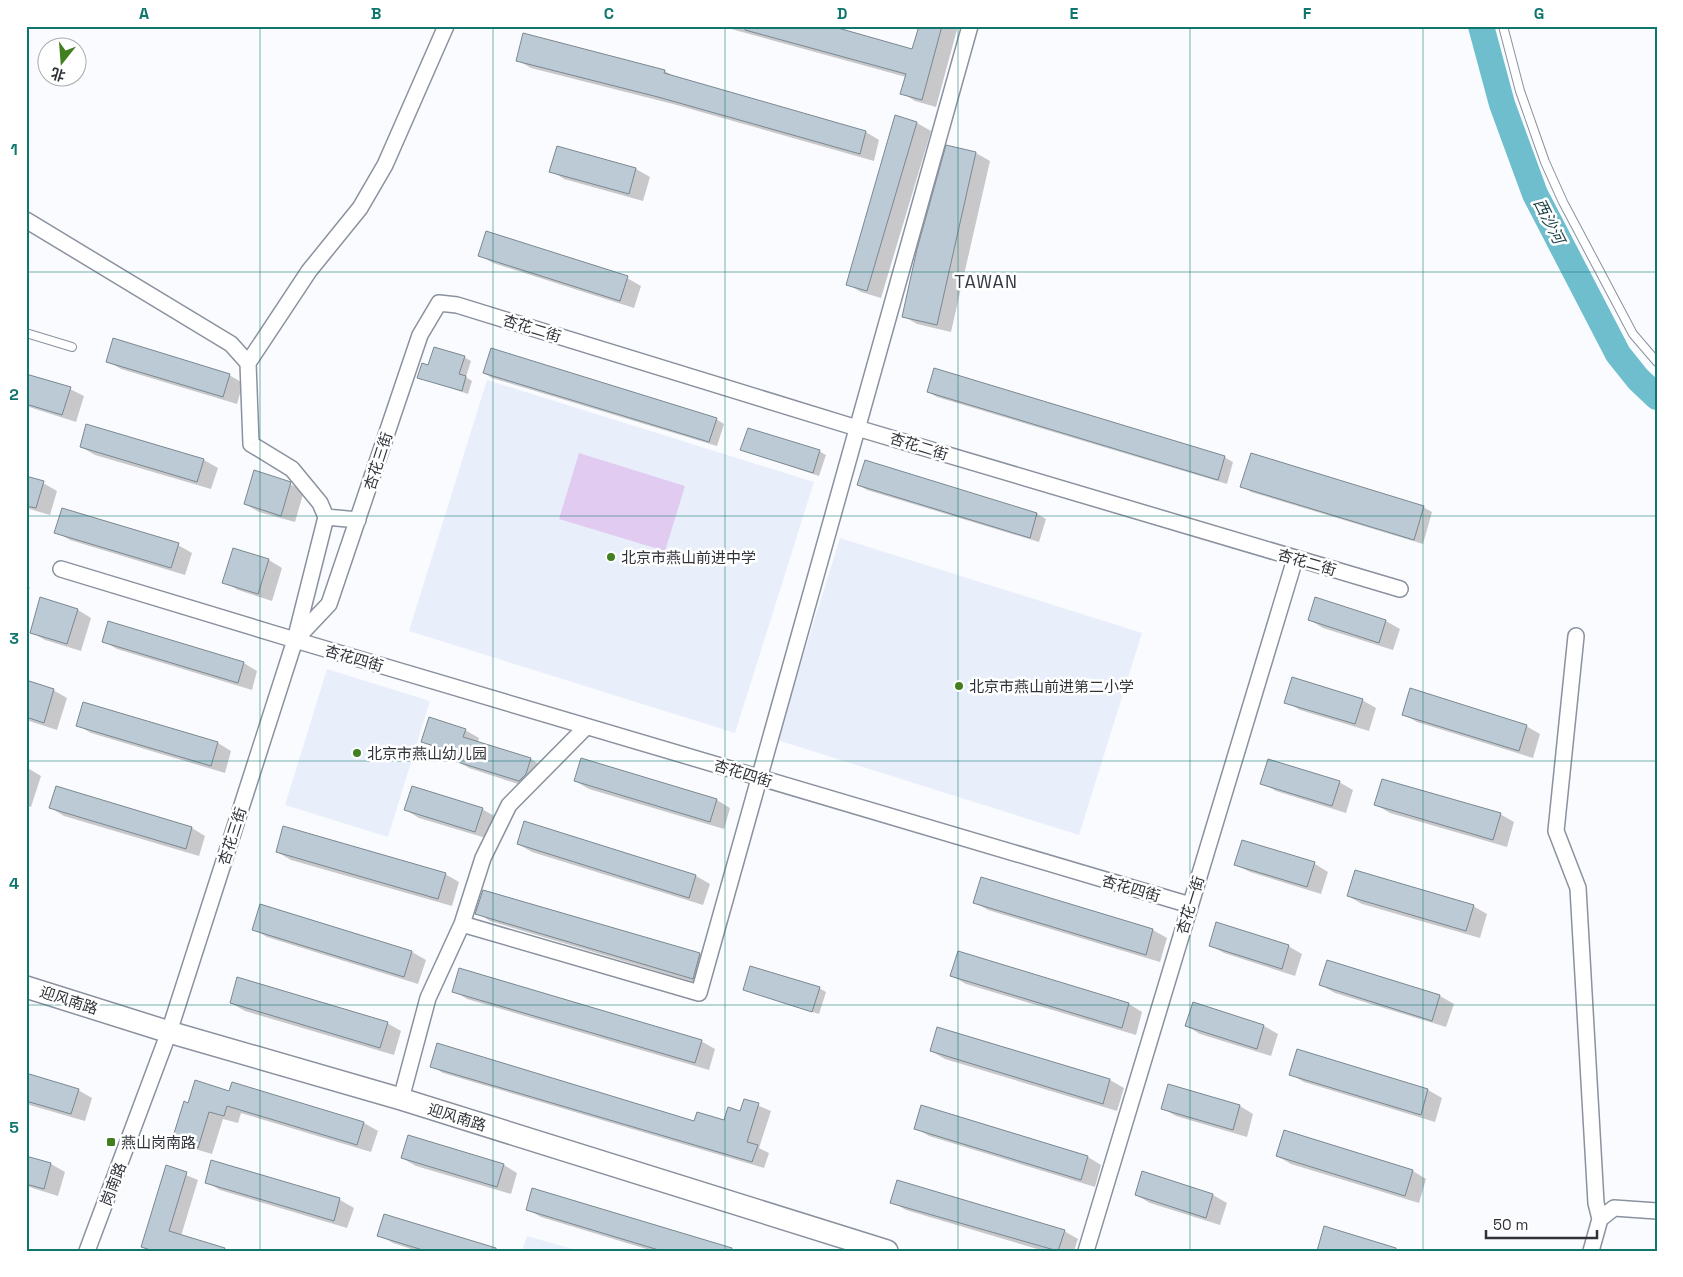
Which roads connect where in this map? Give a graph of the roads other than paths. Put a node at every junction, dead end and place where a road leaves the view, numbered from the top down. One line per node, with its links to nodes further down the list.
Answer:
1 (446, 26): 9 (street)
2 (970, 26): 10 (street)
3 (1503, 26): 8 (lane)
4 (26, 220): 9 (street)
5 (439, 303): 10 (street, 杏花二街); 12 (street, 杏花三街)
6 (26, 333): 7 (lane)
7 (72, 347)
8 (1657, 362)
9 (248, 363): 11 (street)
10 (858, 428): 13 (street, 杏花二街); 19 (street)
11 (326, 517): 12 (street); 17 (street, 杏花三街)
12 (358, 520): 17 (street, 杏花三街)
13 (1295, 559): 15 (street, 杏花二街); 20 (street, 杏花一街)
14 (61, 569): 17 (street, 杏花四街)
15 (1400, 589)
16 (1576, 636): 26 (street)
17 (296, 640): 18 (street, 杏花四街); 23 (street, 杏花三街)
18 (586, 726): 19 (street, 杏花四街); 21 (street)
19 (759, 778): 20 (street, 杏花四街); 21 (street)
20 (1190, 905): 29 (street, 杏花一街)
21 (462, 924): 24 (street)
22 (26, 986): 23 (street, 迎风南路)
23 (168, 1032): 24 (street, 迎风南路); 27 (street, 岗南路)
24 (401, 1099): 28 (street, 迎风南路)
25 (1657, 1211): 26 (street)
26 (1600, 1219): 30 (street)
27 (87, 1251)
28 (887, 1251)
29 (1086, 1251)
30 (1591, 1251)

